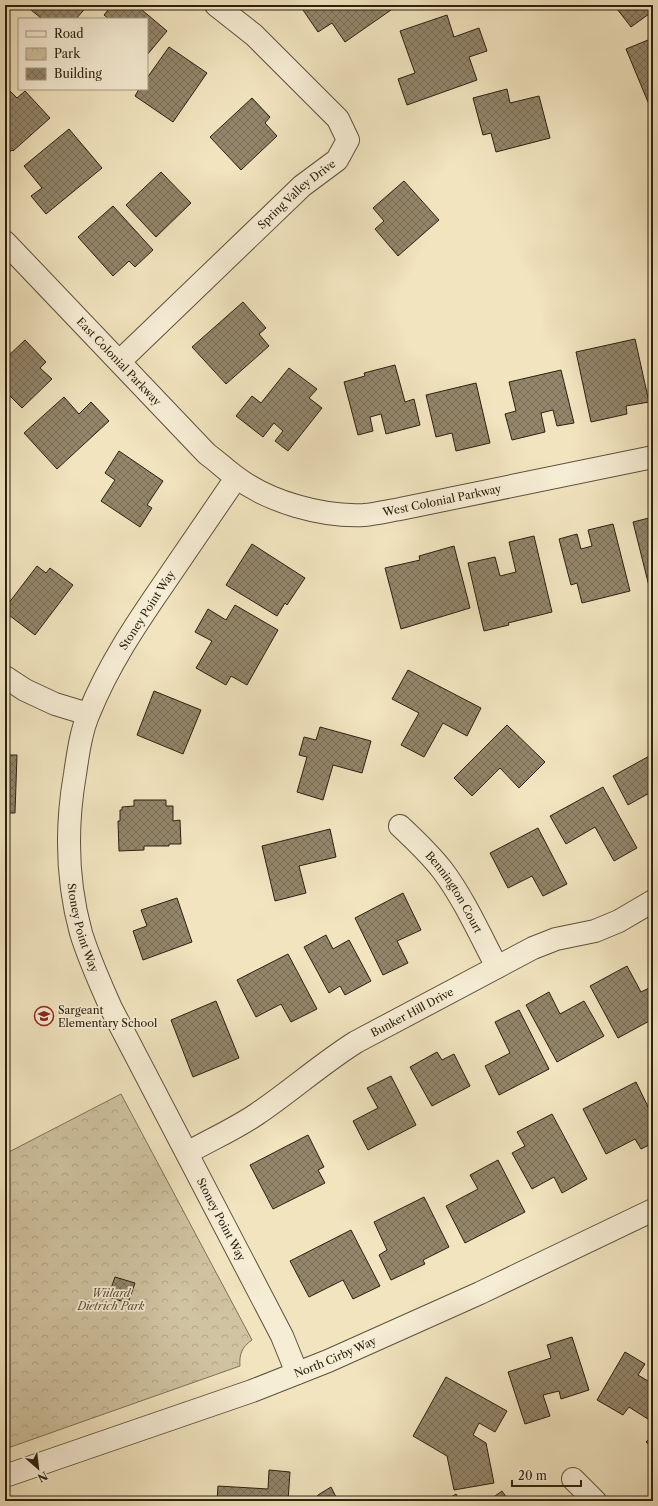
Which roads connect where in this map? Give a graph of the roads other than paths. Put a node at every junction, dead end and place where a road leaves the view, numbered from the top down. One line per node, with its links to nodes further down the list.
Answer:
1 (216, 5): 3 (street, Spring Valley Drive)
2 (5, 242): 3 (street, East Colonial Parkway)
3 (120, 361): 5 (street, East Colonial Parkway)
4 (653, 457): 5 (street, West Colonial Parkway)
5 (236, 478): 7 (street, Stoney Point Way)
6 (5, 677): 7 (street)
7 (88, 714): 11 (street, Stoney Point Way)
8 (400, 826): 10 (street, Bennington Court)
9 (653, 901): 10 (street, Bunker Hill Drive)
10 (497, 967): 11 (street, Bunker Hill Drive)
11 (187, 1153): 13 (street, Stoney Point Way)
12 (653, 1210): 13 (street, North Cirby Way)
13 (297, 1373): 14 (street, North Cirby Way)
14 (5, 1476)
15 (573, 1479): 16 (street)
16 (595, 1501)

